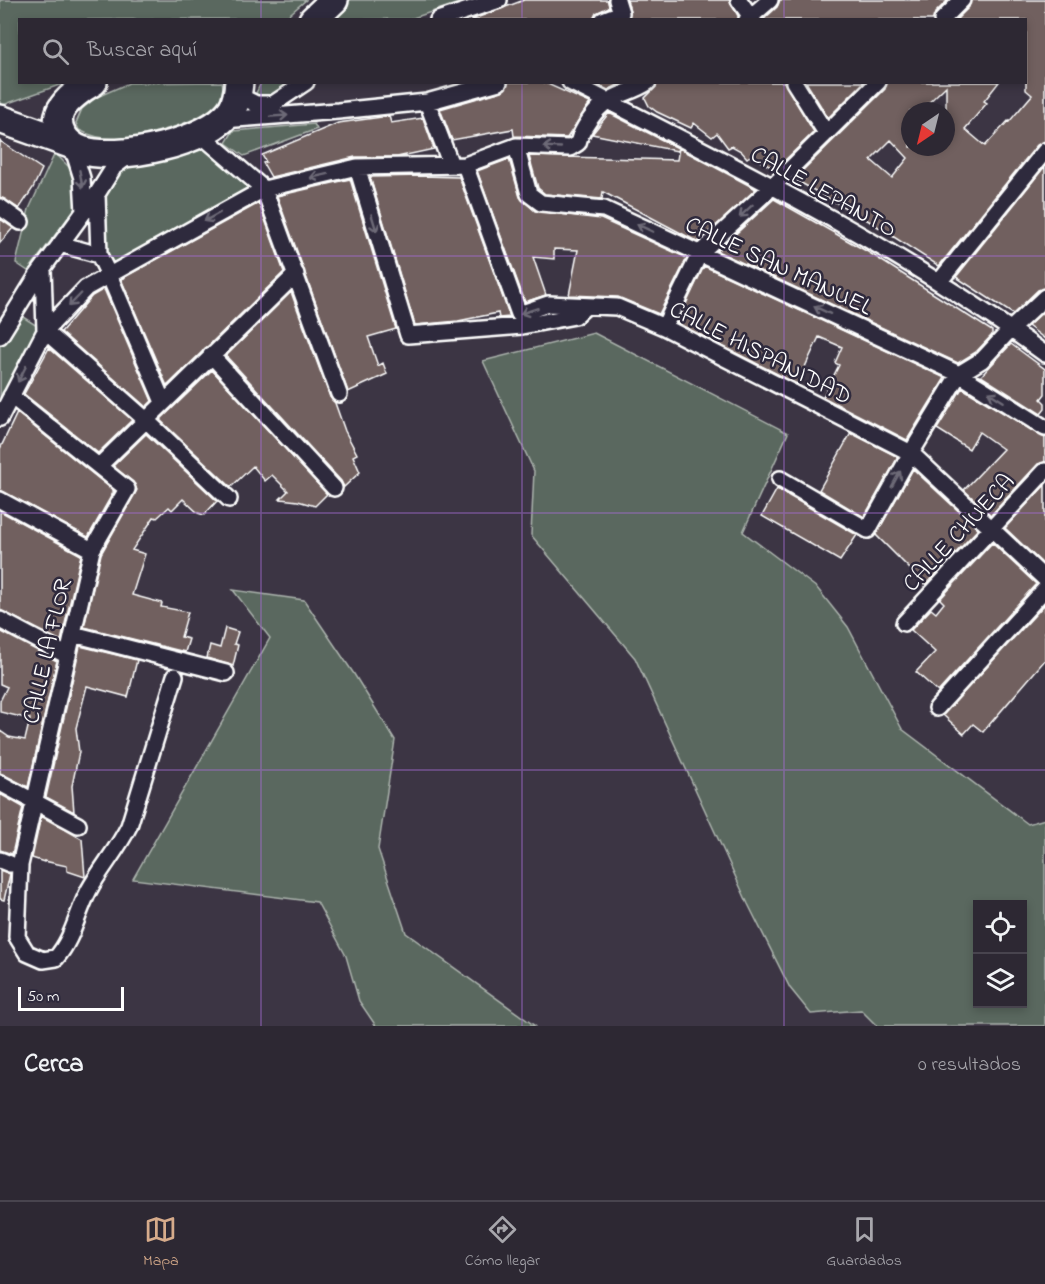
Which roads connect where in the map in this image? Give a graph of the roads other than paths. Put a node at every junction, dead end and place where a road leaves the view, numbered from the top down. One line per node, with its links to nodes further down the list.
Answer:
1 (334, 0): 7 (highway)
2 (499, 0): 8 (street)
3 (739, 0): 10 (street)
4 (770, 0): 11 (street)
5 (962, 0): 12 (street)
6 (623, 8): 9 (street)
7 (315, 18)
8 (444, 18)
9 (606, 18)
10 (749, 18)
11 (751, 18)
12 (944, 18)
13 (90, 84): 21 (highway)
14 (303, 84): 20 (street)
15 (492, 84): 23 (street)
16 (574, 84): 22 (street, CALLE LEPANTO)
17 (645, 84): 22 (street)
18 (795, 84): 26 (street)
19 (876, 84): 26 (street)
20 (241, 88): 25 (highway)
21 (71, 98): 24 (highway); 27 (highway)
22 (607, 101): 28 (street, one-way to 28); 33 (street, CALLE LEPANTO)
23 (427, 102): 25 (street, one-way to 23); 31 (street)
24 (7, 121): 27 (highway)
25 (210, 127): 30 (highway); 34 (street)
26 (826, 133): 33 (street)
27 (71, 145): 30 (highway); 37 (street, one-way to 37)
28 (516, 146): 31 (street); 40 (street, CALLE SAN MANUEL, one-way to 28)
29 (1045, 151): 45 (street)
30 (133, 152): 35 (street)
31 (458, 165): 32 (street); 47 (street, one-way to 31)
32 (357, 167): 34 (street, one-way to 34); 47 (street, CALLE HISPANIDAD, one-way to 47)
33 (773, 186): 40 (street, one-way to 40); 45 (street, CALLE LEPANTO)
34 (264, 189): 43 (street); 44 (street, one-way to 44)
35 (98, 194): 37 (street); 41 (street)
36 (0, 207): 38 (street)
37 (84, 212): 39 (street)
38 (21, 222)
39 (60, 244): 41 (street); 42 (street)
40 (700, 253): 48 (street); 54 (street, CALLE SAN MANUEL, one-way to 40)
41 (99, 255): 44 (street)
42 (43, 268): 50 (street); 51 (street)
43 (296, 274): 53 (street); 55 (street)
44 (109, 275): 50 (street, one-way to 50); 57 (street)
45 (939, 282): 49 (street, CALLE LEPANTO)
46 (1045, 297): 49 (street)
47 (586, 306): 48 (street, CALLE HISPANIDAD)
48 (664, 327): 61 (street, CALLE HISPANIDAD)
49 (1011, 329): 52 (street, CALLE LEPANTO); 54 (street)
50 (45, 331): 56 (street, one-way to 56); 59 (street)
51 (0, 336)
52 (1045, 354)
53 (211, 355): 57 (street); 65 (street)
54 (959, 374): 60 (street, CALLE SAN MANUEL, one-way to 54); 61 (street)
55 (339, 394)
56 (11, 396): 58 (street); 62 (street)
57 (163, 402): 59 (street)
58 (0, 418)
59 (145, 419): 62 (street); 66 (street)
60 (1045, 428)
61 (911, 453): 64 (street, one-way to 61); 68 (street, CALLE HISPANIDAD)
62 (99, 466): 69 (street, CALLE LA FLOR)
63 (1045, 471): 68 (street, CALLE CHUECA)
64 (780, 479)
65 (334, 488)
66 (229, 499)
67 (0, 500): 69 (street)
68 (990, 528): 70 (street, CALLE HISPANIDAD); 73 (street, CALLE CHUECA)
69 (92, 550): 74 (street, CALLE LA FLOR)
70 (1045, 579)
71 (1045, 589): 78 (street)
72 (0, 620): 75 (street)
73 (904, 623)
74 (73, 634): 75 (street, CALLE LA FLOR); 76 (street)
75 (68, 656): 80 (street, CALLE LA FLOR)
76 (226, 673)
77 (175, 676): 82 (street, CALLE LA FLOR)
78 (937, 708)
79 (0, 783): 80 (street)
80 (35, 802): 81 (street); 82 (street, CALLE LA FLOR)
81 (78, 825)
82 (10, 863)

